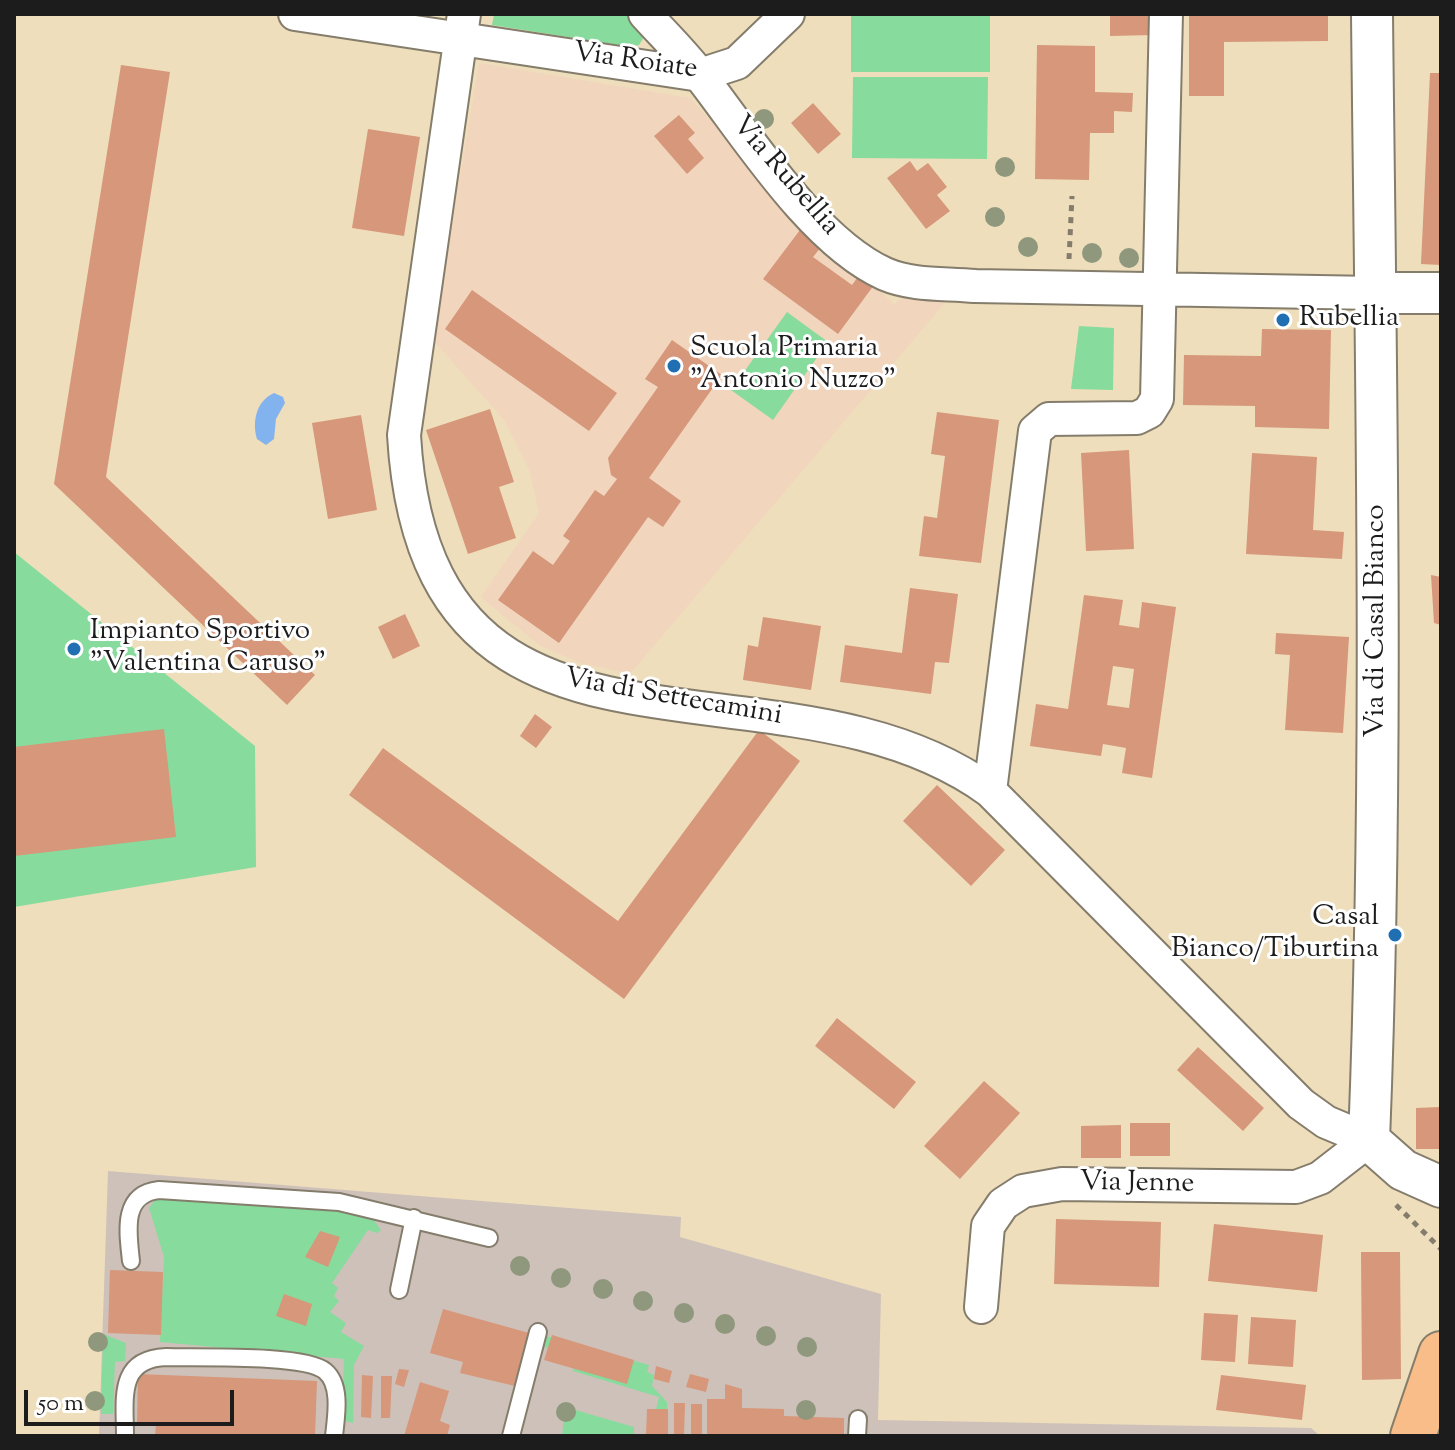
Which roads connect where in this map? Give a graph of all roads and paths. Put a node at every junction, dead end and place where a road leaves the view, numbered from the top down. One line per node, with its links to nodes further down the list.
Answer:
1 (295, 14): 6 (street, Via Roiate)
2 (645, 14): 7 (street, Via Rubellia)
3 (788, 14): 7 (street, Via Roiate)
4 (1166, 14): 10 (street)
5 (1372, 14): 11 (street, Via di Casal Bianco)
6 (462, 26): 7 (street, Via Roiate); 13 (street, Via di Settecamini)
7 (700, 75): 9 (street, Via Rubellia)
8 (1072, 196): 9 (path)
9 (1060, 288): 10 (street, Via Rubellia)
10 (1162, 289): 11 (street); 13 (street)
11 (1375, 293): 12 (street); 14 (street, Via di Casal Bianco)
12 (1441, 293)
13 (990, 791): 14 (street, Via di Settecamini)
14 (1369, 1140): 15 (street); 20 (street, Via Jenne)
15 (1441, 1187)
16 (414, 1218): 17 (lane); 18 (lane); 19 (lane)
17 (489, 1238)
18 (131, 1261)
19 (399, 1290)
20 (981, 1307)
21 (538, 1332): 25 (lane)
22 (1441, 1354): 26 (main road)
23 (125, 1436): 24 (lane)
24 (334, 1436)
25 (511, 1436)
26 (1413, 1436)

